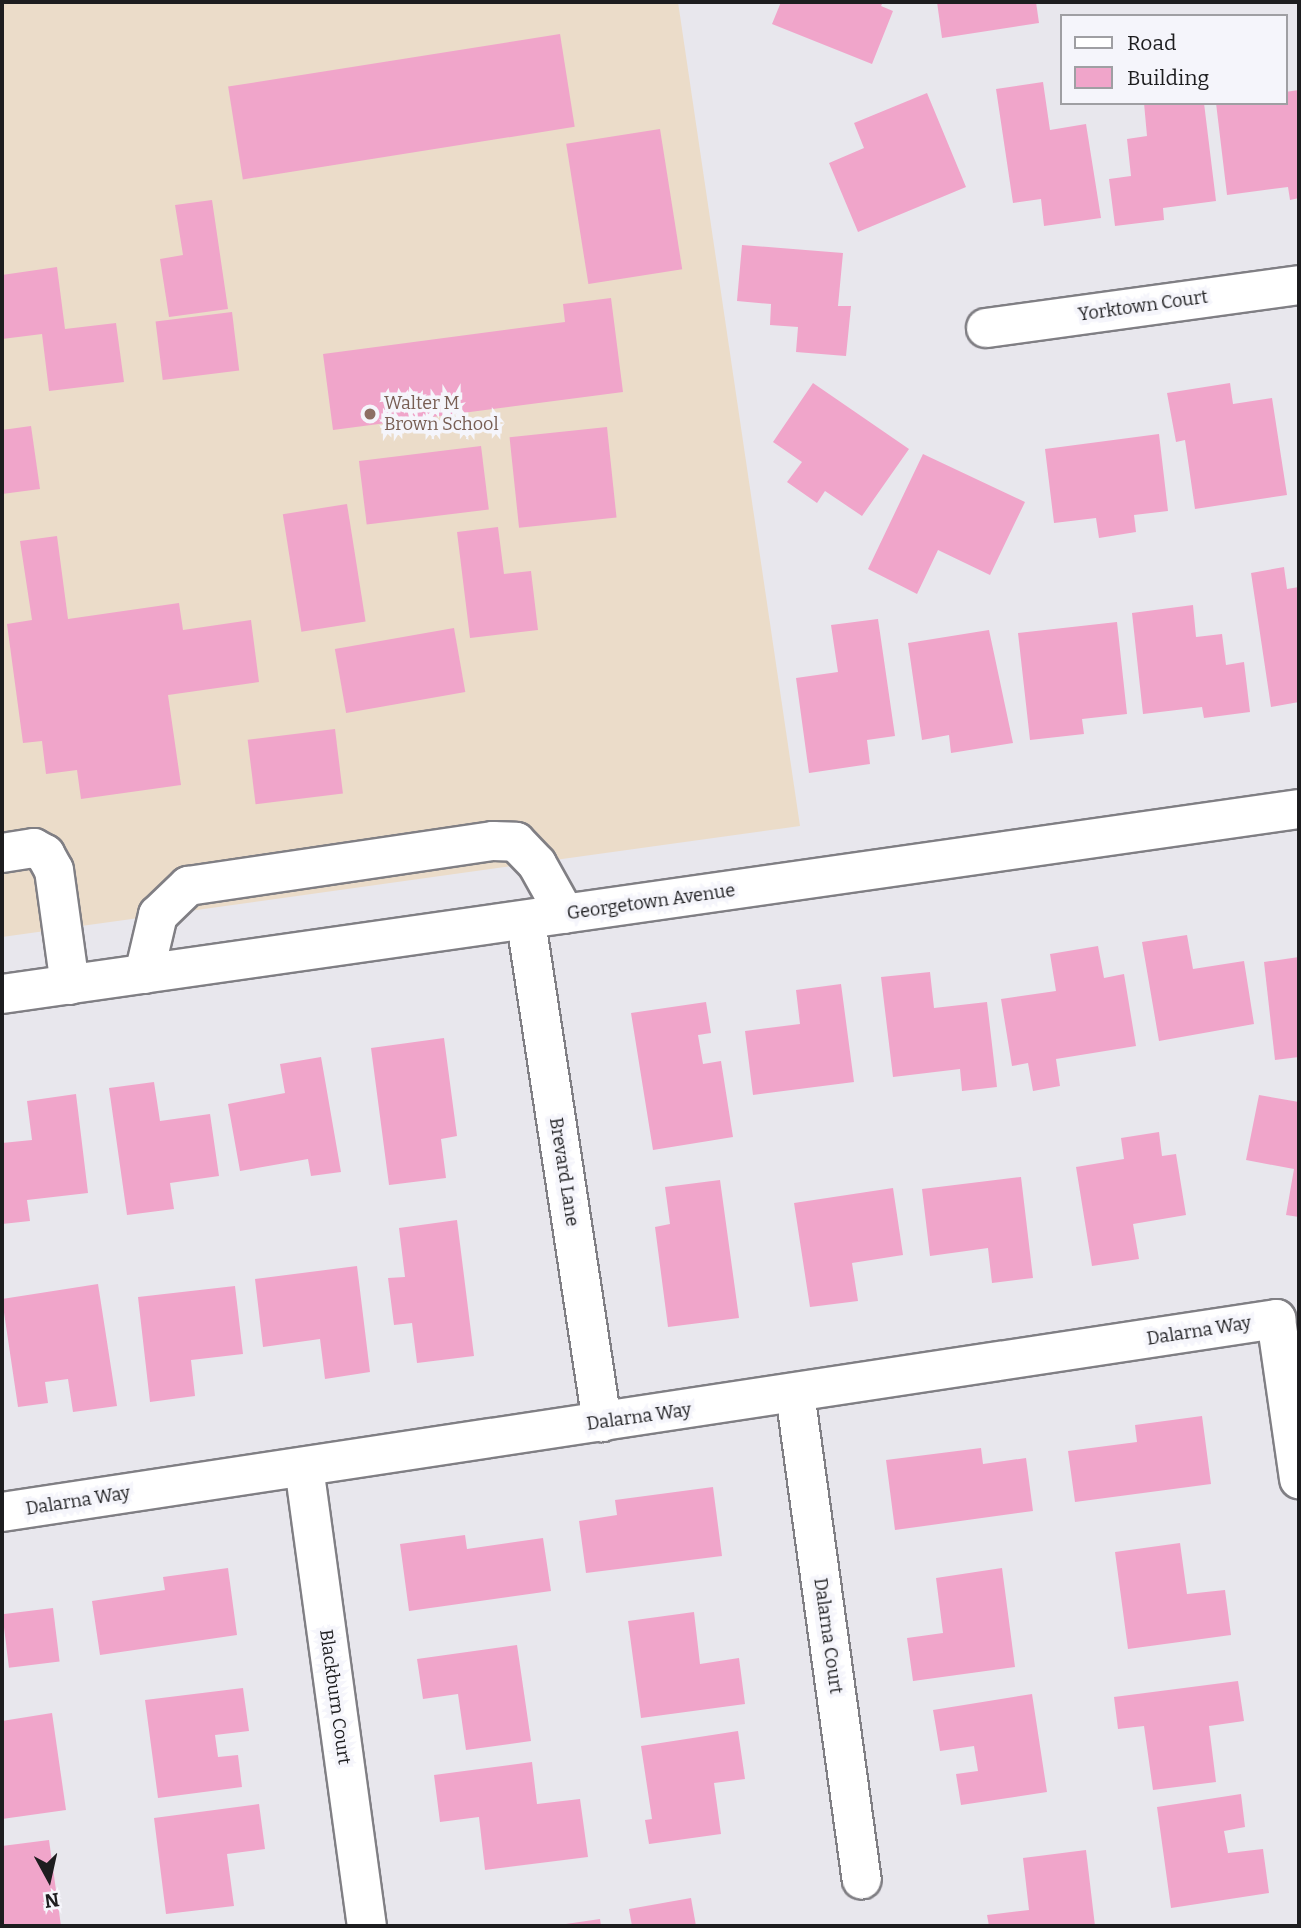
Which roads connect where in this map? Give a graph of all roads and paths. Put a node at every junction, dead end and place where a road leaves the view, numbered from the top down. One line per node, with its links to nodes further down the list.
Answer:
1 (1299, 285): 2 (street, Yorktown Court)
2 (986, 328)
3 (1299, 809): 5 (street, Georgetown Avenue)
4 (2, 853): 8 (street)
5 (565, 914): 6 (street, Georgetown Avenue); 7 (street)
6 (526, 922): 7 (street, Georgetown Avenue); 11 (street, Brevard Lane)
7 (144, 974): 8 (street, Georgetown Avenue)
8 (70, 985): 9 (street, Georgetown Avenue)
9 (2, 995)
10 (795, 1394): 11 (street, Dalarna Way); 13 (street, Dalarna Way); 15 (street, Dalarna Court)
11 (602, 1422): 12 (street, Dalarna Way)
12 (304, 1467): 14 (street, Dalarna Way); 16 (street, Blackburn Court)
13 (1299, 1479)
14 (2, 1512)
15 (862, 1879)
16 (367, 1926)

